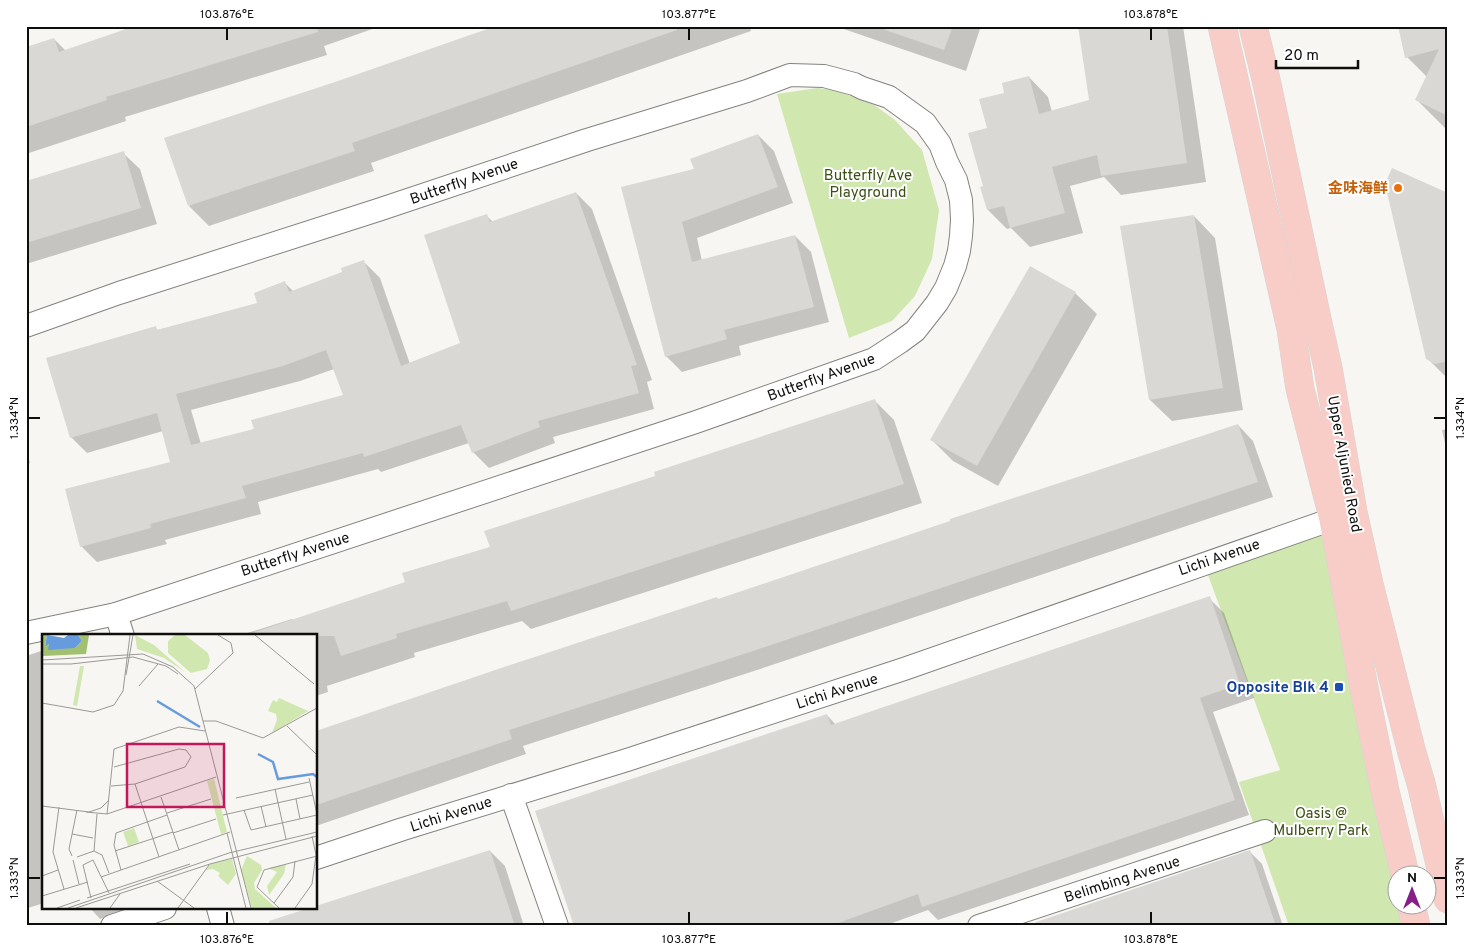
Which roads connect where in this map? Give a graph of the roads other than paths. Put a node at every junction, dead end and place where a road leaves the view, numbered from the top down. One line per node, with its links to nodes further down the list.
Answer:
1 (1222, 26): 4 (main road, Upper Aljunied Road)
2 (1253, 26): 4 (main road, Upper Aljunied Road)
3 (26, 326): 5 (street, Butterfly Avenue)
4 (1343, 514): 8 (street, Lichi Avenue); 11 (main road, Upper Aljunied Road); 12 (main road, Upper Aljunied Road)
5 (116, 614): 6 (street, Butterfly Avenue); 7 (street)
6 (26, 633)
7 (122, 634)
8 (511, 795): 10 (street, Lichi Avenue); 17 (street)
9 (1265, 831): 18 (street, Belimbing Avenue)
10 (318, 857)
11 (1403, 864)
12 (1448, 899)
13 (160, 910): 15 (street)
14 (219, 910): 16 (street)
15 (112, 926)
16 (223, 926)
17 (557, 926)
18 (979, 926)

